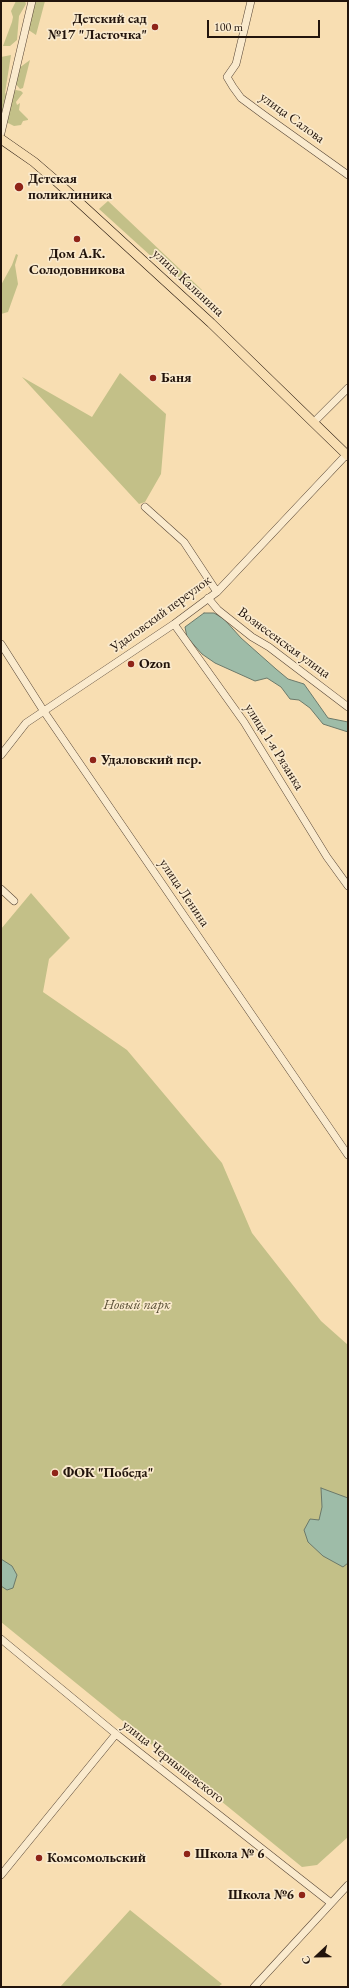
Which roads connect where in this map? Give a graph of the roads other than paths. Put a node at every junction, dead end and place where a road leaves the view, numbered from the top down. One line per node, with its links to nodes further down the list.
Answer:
1 (32, 1): 3 (street)
2 (251, 1): 5 (street, улица Салова)
3 (1, 133)
4 (1, 139): 7 (main road, улица Калинина)
5 (348, 175)
6 (348, 388): 7 (street)
7 (314, 422): 8 (main road, улица Калинина)
8 (347, 455): 10 (street, Удаловский переулок)
9 (145, 507): 10 (street)
10 (217, 592): 11 (street, Удаловский переулок)
11 (208, 598): 12 (street, Удаловский переулок); 14 (street, Вознесенская улица)
12 (174, 624): 15 (street, Удаловский переулок); 17 (street, улица 1-я Рязанка)
13 (1, 644): 15 (street, улица Ленина)
14 (348, 707)
15 (44, 710): 16 (street, Удаловский переулок); 20 (street, улица Ленина)
16 (1, 755)
17 (348, 886)
18 (1, 890): 19 (street)
19 (14, 901)
20 (348, 1155)
21 (1, 1639): 22 (street, улица Чернышевского)
22 (116, 1734): 23 (street); 25 (street, улица Чернышевского)
23 (1, 1875)
24 (348, 1885): 25 (street)
25 (331, 1903): 26 (street)
26 (254, 1987)

